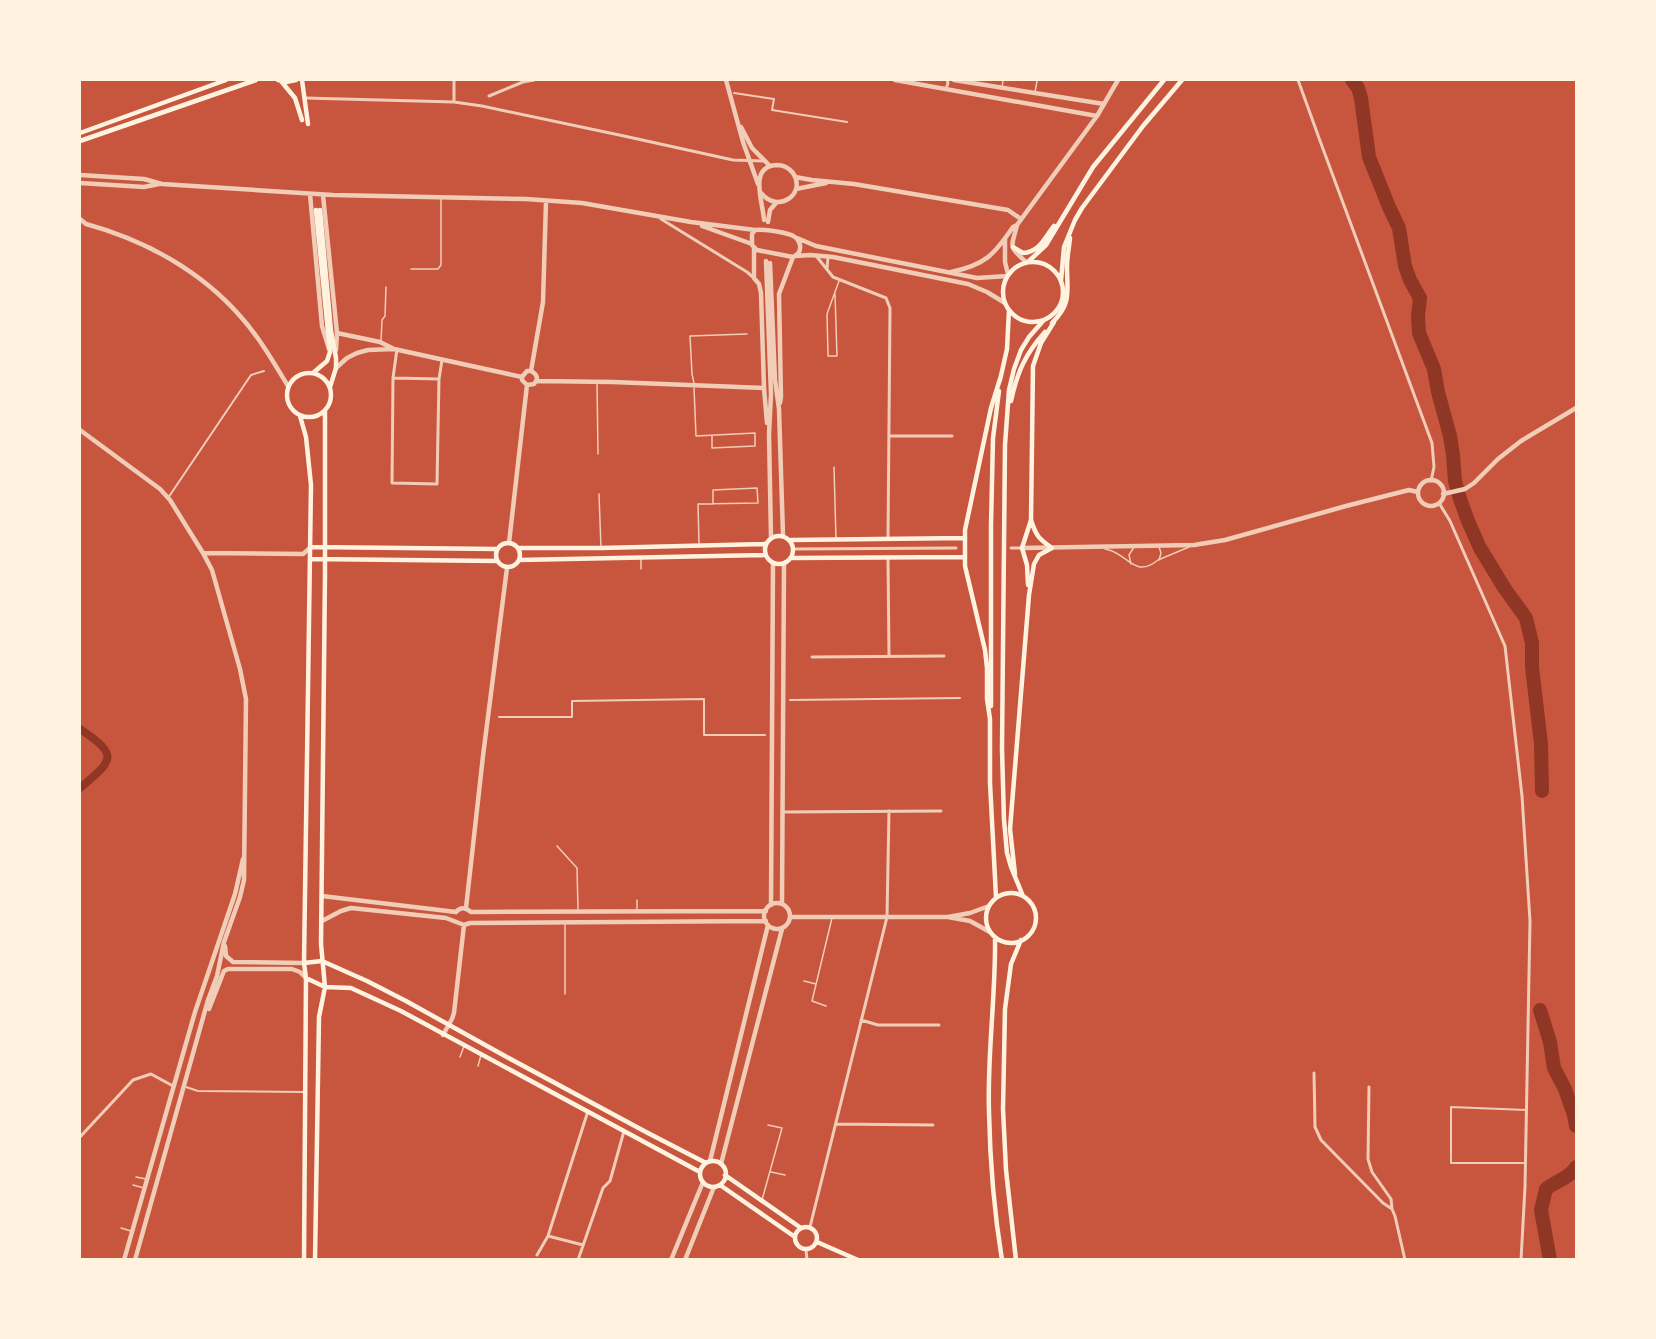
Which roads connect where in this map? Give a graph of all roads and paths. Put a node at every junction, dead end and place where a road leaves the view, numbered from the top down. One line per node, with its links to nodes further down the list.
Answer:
1 (226, 80): 31 (main road)
2 (256, 80): 32 (main road)
3 (279, 80): 4 (main road); 28 (main road)
4 (296, 80)
5 (302, 80): 23 (main road)
6 (454, 80): 24 (street)
7 (534, 80): 22 (street)
8 (726, 80): 26 (street)
9 (895, 80): 19 (street)
10 (947, 80): 19 (street)
11 (954, 80): 18 (street)
12 (1004, 80): 18 (lane)
13 (1118, 80): 25 (street)
14 (1164, 80): 53 (main road)
15 (1182, 80): 59 (main road)
16 (1299, 80): 114 (street)
17 (1037, 81): 21 (lane)
18 (1002, 88): 21 (street)
19 (946, 89): 27 (street)
20 (734, 93): 29 (street)
21 (1035, 93): 25 (street)
22 (489, 96)
23 (303, 99): 24 (street); 30 (main road)
24 (454, 102): 33 (street)
25 (1104, 104): 27 (street)
26 (736, 116): 33 (street); 34 (street)
27 (1097, 116): 52 (street)
28 (302, 120)
29 (847, 122)
30 (308, 124)
31 (80, 133)
32 (80, 141)
33 (748, 160): 34 (street); 41 (street)
34 (764, 161): 35 (street)
35 (770, 166): 37 (street); 41 (street)
36 (80, 175): 40 (street)
37 (795, 177): 38 (street); 42 (street)
38 (837, 182): 42 (street); 52 (street)
39 (80, 183): 40 (street)
40 (162, 184): 44 (street)
41 (758, 184): 43 (street)
42 (796, 189): 48 (street)
43 (761, 193): 48 (street); 48 (street)
44 (310, 194): 45 (street); 85 (street)
45 (323, 195): 46 (street); 81 (street)
46 (441, 197): 47 (street); 68 (lane)
47 (546, 201): 50 (street); 88 (street)
48 (776, 202)
49 (318, 210): 85 (main road)
50 (654, 215): 54 (street); 72 (street)
51 (80, 219): 55 (street)
52 (1021, 219): 56 (street)
53 (1060, 219): 63 (main road); 67 (main road)
54 (691, 222): 58 (street); 62 (street)
55 (86, 224): 57 (street); 98 (street)
56 (1017, 225): 61 (street); 63 (street)
57 (80, 226)
58 (755, 230): 60 (street); 62 (street)
59 (1070, 236): 74 (main road); 80 (main road)
60 (797, 238): 64 (street); 70 (street)
61 (1005, 239): 70 (street); 71 (street)
62 (753, 246): 64 (street); 72 (street)
63 (1013, 247): 67 (street)
64 (794, 256): 65 (street); 103 (street)
65 (816, 256): 66 (street); 69 (street)
66 (828, 257): 69 (street); 77 (street)
67 (1028, 262): 71 (main road); 74 (main road)
68 (411, 269)
69 (827, 271): 73 (street)
70 (951, 272): 71 (street)
71 (1008, 275): 77 (main road)
72 (754, 278): 101 (street)
73 (839, 280): 76 (lane); 110 (street)
74 (1061, 280): 79 (main road)
75 (386, 286): 83 (lane)
76 (835, 294): 76 (lane)
77 (1005, 303): 78 (main road)
78 (1008, 310): 79 (main road); 94 (main road)
79 (1043, 321): 106 (main road)
80 (1054, 322): 106 (main road); 121 (main road)
81 (336, 333): 83 (street); 85 (street)
82 (747, 334): 97 (lane)
83 (380, 342): 84 (street)
84 (395, 349): 86 (street); 87 (street); 92 (street)
85 (333, 352): 87 (main road); 90 (main road)
86 (441, 360): 91 (street); 93 (street)
87 (336, 368): 100 (main road)
88 (531, 370): 91 (street); 95 (street)
89 (264, 371): 118 (street)
90 (314, 373): 98 (main road); 100 (main road)
91 (522, 377): 99 (street)
92 (393, 378): 93 (street); 93 (street)
93 (439, 379)
94 (1000, 379): 124 (main road); 168 (main road)
95 (536, 381): 96 (street); 99 (street)
96 (597, 382): 97 (street); 112 (lane)
97 (694, 385): 101 (street); 109 (lane)
98 (288, 386): 105 (main road)
99 (527, 386): 128 (street)
100 (330, 387): 104 (main road)
101 (764, 388): 108 (street)
102 (1576, 408): 117 (street)
103 (778, 409): 108 (street); 122 (street)
104 (325, 411): 105 (main road); 134 (main road)
105 (300, 416): 133 (main road)
106 (1008, 418): 176 (main road)
107 (80, 430): 118 (street)
108 (769, 434): 123 (street)
109 (712, 435): 109 (lane)
110 (890, 436): 111 (street); 125 (street)
111 (952, 436)
112 (598, 454)
113 (834, 467): 127 (lane)
114 (1431, 481): 115 (street); 117 (street)
115 (1418, 492): 119 (street); 130 (street)
116 (599, 494): 138 (lane)
117 (1443, 494): 119 (street)
118 (168, 498): 145 (street)
119 (1439, 503): 228 (street)
120 (713, 504): 120 (lane); 131 (lane)
121 (1031, 520): 140 (main road); 141 (main road)
122 (783, 535): 123 (main road); 126 (main road)
123 (771, 537): 129 (main road)
124 (965, 538): 125 (main road); 148 (main road)
125 (888, 539): 127 (main road)
126 (791, 540): 127 (main road); 143 (main road)
127 (836, 540)
128 (509, 543): 137 (main road); 142 (main road)
129 (765, 544): 131 (main road); 147 (main road)
130 (1194, 545): 132 (street); 155 (lane)
131 (699, 546): 138 (main road)
132 (1159, 546): 136 (street); 155 (lane)
133 (311, 547): 134 (main road); 146 (street); 152 (main road)
134 (325, 547): 142 (main road); 153 (main road)
135 (1098, 547): 136 (street); 141 (street); 159 (lane)
136 (1135, 547): 159 (lane)
137 (518, 548): 138 (main road); 154 (main road)
138 (601, 548)
139 (1011, 548): 140 (street)
140 (1022, 548): 141 (street); 162 (main road)
141 (1052, 548): 162 (main road)
142 (497, 549): 156 (main road)
143 (794, 549): 144 (street); 150 (main road)
144 (956, 549)
145 (203, 553): 146 (street); 175 (street)
146 (303, 554): 152 (street)
147 (765, 555): 149 (main road); 157 (main road)
148 (965, 557): 151 (main road); 168 (main road)
149 (641, 558): 154 (main road); 161 (lane)
150 (792, 558): 151 (main road); 158 (main road)
151 (888, 558): 163 (street)
152 (311, 559): 153 (main road); 206 (main road)
153 (325, 560): 156 (main road); 177 (main road)
154 (519, 560): 160 (main road)
155 (1158, 560): 159 (lane)
156 (497, 561): 160 (main road)
157 (773, 563): 158 (main road); 182 (street)
158 (784, 564): 173 (street)
159 (1131, 565)
160 (507, 568): 184 (street)
161 (641, 569)
162 (1029, 595): 176 (main road)
163 (889, 656): 164 (street); 165 (street)
164 (944, 656)
165 (812, 657)
166 (960, 698): 167 (street)
167 (790, 700)
168 (990, 712): 179 (main road)
169 (499, 717): 170 (street)
170 (765, 735)
171 (889, 811): 172 (street); 173 (street); 191 (street)
172 (941, 811)
173 (782, 812): 181 (street)
174 (557, 846): 185 (lane)
175 (244, 850): 202 (street); 207 (street)
176 (1016, 880): 178 (main road)
177 (322, 896): 188 (street); 193 (main road)
178 (1023, 896): 179 (main road); 201 (main road)
179 (996, 897): 183 (main road)
180 (637, 900): 186 (lane)
181 (782, 904): 182 (street); 189 (street)
182 (771, 905): 187 (street)
183 (988, 906): 192 (street); 200 (main road)
184 (469, 910): 185 (street); 188 (street); 196 (street)
185 (578, 911): 186 (street)
186 (637, 911): 187 (street)
187 (766, 911): 197 (street)
188 (456, 912): 194 (street)
189 (790, 917): 190 (street); 199 (street)
190 (832, 917): 191 (street); 210 (lane)
191 (887, 917): 192 (street); 214 (street)
192 (948, 917): 200 (street)
193 (322, 921): 194 (street); 203 (main road)
194 (457, 922): 198 (street)
195 (565, 922): 196 (street); 197 (street); 212 (lane)
196 (470, 923): 198 (street)
197 (767, 923): 199 (street); 235 (street)
198 (464, 925): 215 (street)
199 (782, 929): 237 (street)
200 (993, 934): 201 (main road); 269 (main road)
201 (1021, 940): 270 (main road)
202 (224, 942): 204 (street); 205 (street)
203 (322, 961): 206 (main road); 211 (main road); 215 (main road)
204 (220, 962): 205 (street); 207 (street); 221 (street)
205 (233, 962): 206 (street)
206 (304, 963): 208 (main road)
207 (210, 970): 225 (street)
208 (306, 978): 211 (main road); 221 (street); 227 (main road)
209 (804, 981): 210 (lane)
210 (817, 984): 213 (lane)
211 (325, 987): 217 (main road); 263 (main road)
212 (565, 994)
213 (826, 1006)
214 (861, 1020): 216 (street); 230 (street)
215 (449, 1025): 217 (street); 235 (main road)
216 (939, 1025)
217 (443, 1035): 218 (main road)
218 (464, 1046): 219 (main road); 220 (lane)
219 (481, 1055): 222 (lane); 229 (main road)
220 (460, 1057)
221 (190, 1065): 224 (street)
222 (478, 1066)
223 (1314, 1073): 249 (street)
224 (184, 1086): 227 (street); 261 (street)
225 (174, 1087): 234 (street); 243 (street)
226 (1369, 1087): 249 (street)
227 (305, 1092): 262 (main road)
228 (1526, 1110): 236 (street); 236 (street)
229 (588, 1112): 233 (main road); 254 (street)
230 (836, 1124): 232 (street); 250 (street)
231 (768, 1125): 239 (lane)
232 (933, 1125)
233 (624, 1131): 238 (main road); 257 (street)
234 (80, 1137)
235 (708, 1162): 237 (main road); 238 (main road)
236 (1525, 1163): 272 (street)
237 (721, 1164): 240 (main road)
238 (700, 1172): 244 (main road)
239 (770, 1172): 241 (lane); 248 (lane)
240 (725, 1175): 246 (main road); 248 (main road)
241 (785, 1175)
242 (136, 1177): 243 (lane)
243 (147, 1180): 247 (street)
244 (703, 1182): 246 (main road); 265 (street)
245 (133, 1185): 247 (lane)
246 (717, 1186): 255 (main road); 266 (street)
247 (144, 1189): 253 (street)
248 (762, 1201): 252 (main road)
249 (1392, 1209): 271 (street)
250 (810, 1227): 252 (main road); 256 (main road)
251 (121, 1228): 253 (lane)
252 (801, 1228): 255 (main road)
253 (132, 1231): 260 (street)
254 (548, 1236): 257 (street); 259 (street)
255 (795, 1238): 258 (main road)
256 (817, 1242): 258 (main road); 268 (main road)
257 (583, 1245): 264 (street)
258 (806, 1250): 267 (street)
259 (537, 1255)
260 (124, 1260)
261 (135, 1260)
262 (304, 1260)
263 (315, 1260)
264 (578, 1260)
265 (671, 1260)
266 (685, 1260)
267 (807, 1260)
268 (858, 1260)
269 (1002, 1260)
270 (1016, 1260)
271 (1405, 1260)
272 (1521, 1260)

